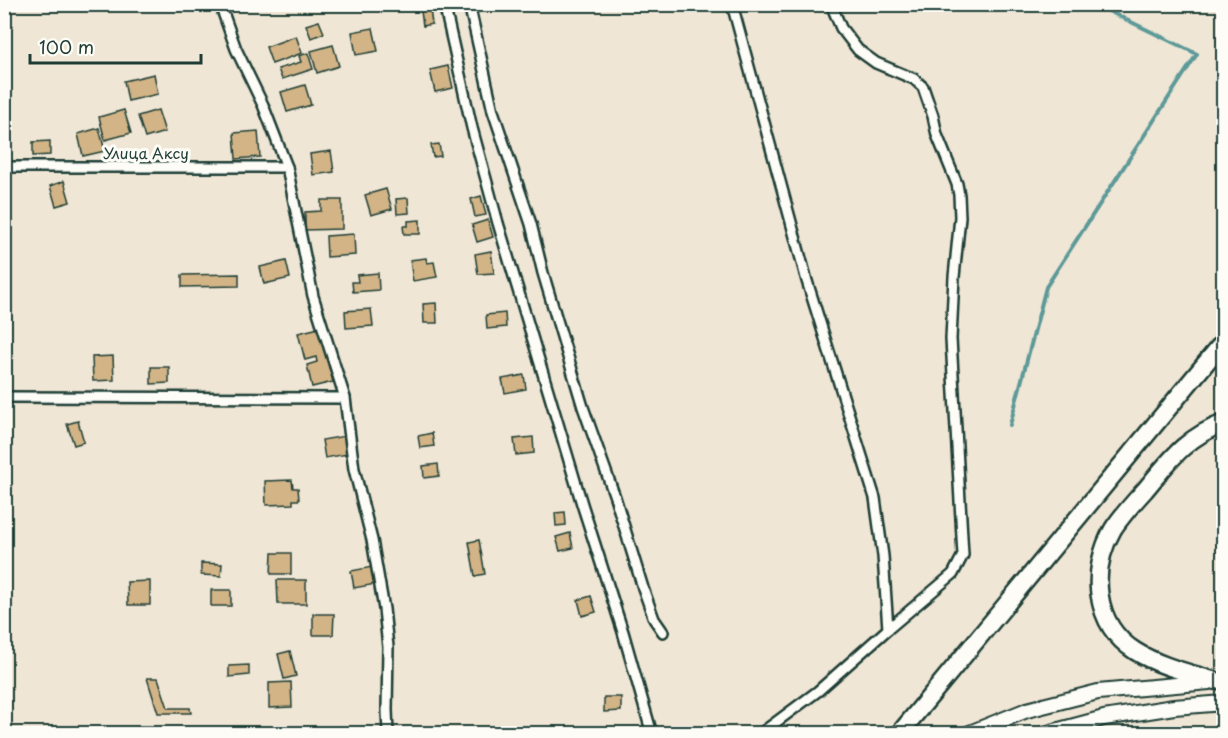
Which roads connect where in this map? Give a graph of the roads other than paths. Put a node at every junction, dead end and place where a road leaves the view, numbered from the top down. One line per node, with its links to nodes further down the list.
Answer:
1 (220, 4): 6 (street)
2 (444, 4): 17 (street)
3 (469, 4): 13 (street)
4 (732, 4): 12 (street)
5 (831, 4): 12 (street)
6 (287, 166): 7 (street, Улица Аксу); 10 (street)
7 (4, 167)
8 (1224, 341): 19 (highway)
9 (4, 397): 10 (street)
10 (345, 398): 16 (street)
11 (1224, 423): 14 (highway)
12 (888, 629): 18 (street)
13 (663, 632)
14 (1220, 681): 20 (main road)
15 (1224, 703): 21 (main road)
16 (388, 734)
17 (652, 734)
18 (760, 734)
19 (899, 734)
20 (967, 734)
21 (1044, 734)

